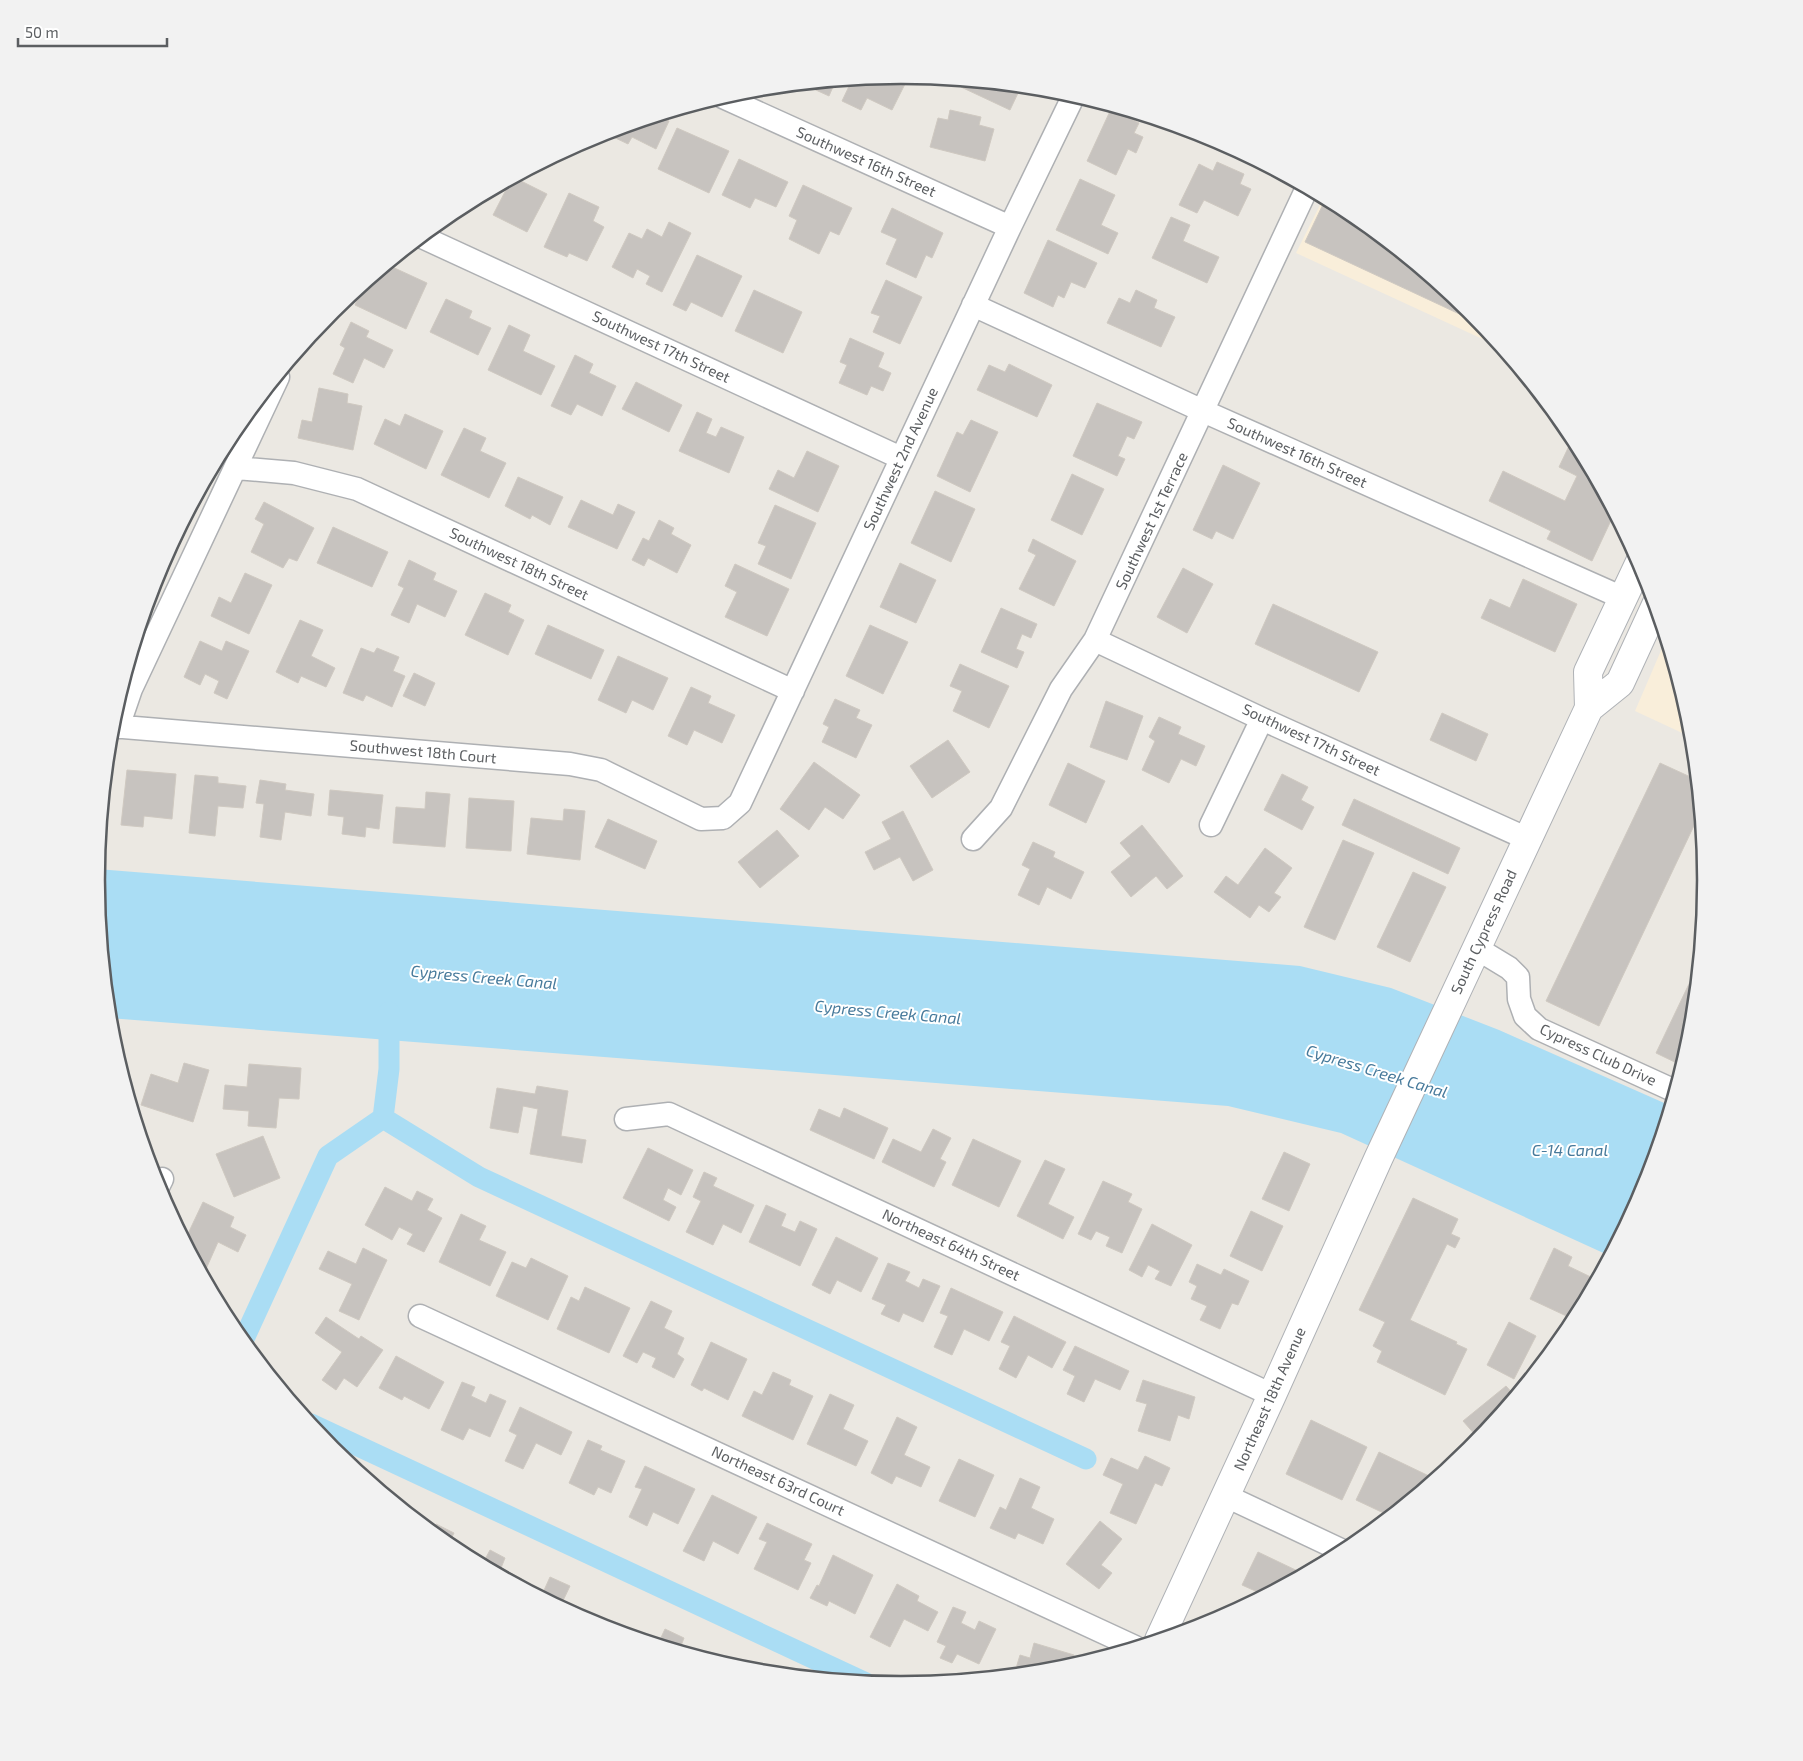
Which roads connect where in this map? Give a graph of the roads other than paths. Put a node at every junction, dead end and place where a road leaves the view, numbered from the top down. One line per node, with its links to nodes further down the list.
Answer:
1 (734, 102): 4 (street, Southwest 16th Street)
2 (1071, 102): 4 (street, Southwest 2nd Avenue)
3 (1305, 193): 8 (street, Southwest 1st Terrace)
4 (1010, 227): 6 (street, Southwest 2nd Avenue)
5 (428, 240): 9 (street, Southwest 17th Street)
6 (973, 305): 8 (street, Southwest 16th Street); 9 (street, Southwest 2nd Avenue)
7 (271, 393): 10 (street)
8 (1203, 411): 12 (street, Southwest 16th Street); 14 (street, Southwest 1st Terrace)
9 (901, 458): 15 (street, Southwest 2nd Avenue)
10 (236, 468): 15 (street, Southwest 18th Street); 16 (street)
11 (1636, 571): 12 (street, South Cypress Road)
12 (1623, 598): 17 (street, South Cypress Road)
13 (1652, 614): 17 (street, South Cypress Road)
14 (1095, 640): 18 (street, Southwest 17th Street); 23 (street, Southwest 1st Terrace)
15 (793, 691): 20 (street, Southwest 2nd Avenue)
16 (125, 702)
17 (1589, 708): 22 (street, South Cypress Road)
18 (1262, 718): 21 (street); 22 (street, Southwest 17th Street)
19 (120, 726): 20 (street, Southwest 18th Court)
20 (723, 818)
21 (1212, 825)
22 (1528, 838): 24 (street, South Cypress Road)
23 (973, 839)
24 (1476, 948): 25 (street, Cypress Club Drive); 27 (street, South Cypress Road)
25 (1670, 1089)
26 (626, 1119): 29 (street, Northeast 64th Street)
27 (1379, 1157): 29 (street, Northeast 18th Avenue)
28 (420, 1316): 33 (street, Northeast 63rd Court)
29 (1272, 1395): 30 (street, Northeast 18th Avenue)
30 (1226, 1496): 31 (street); 32 (street, Northeast 18th Avenue)
31 (1337, 1548)
32 (1162, 1633)
33 (1128, 1644)

